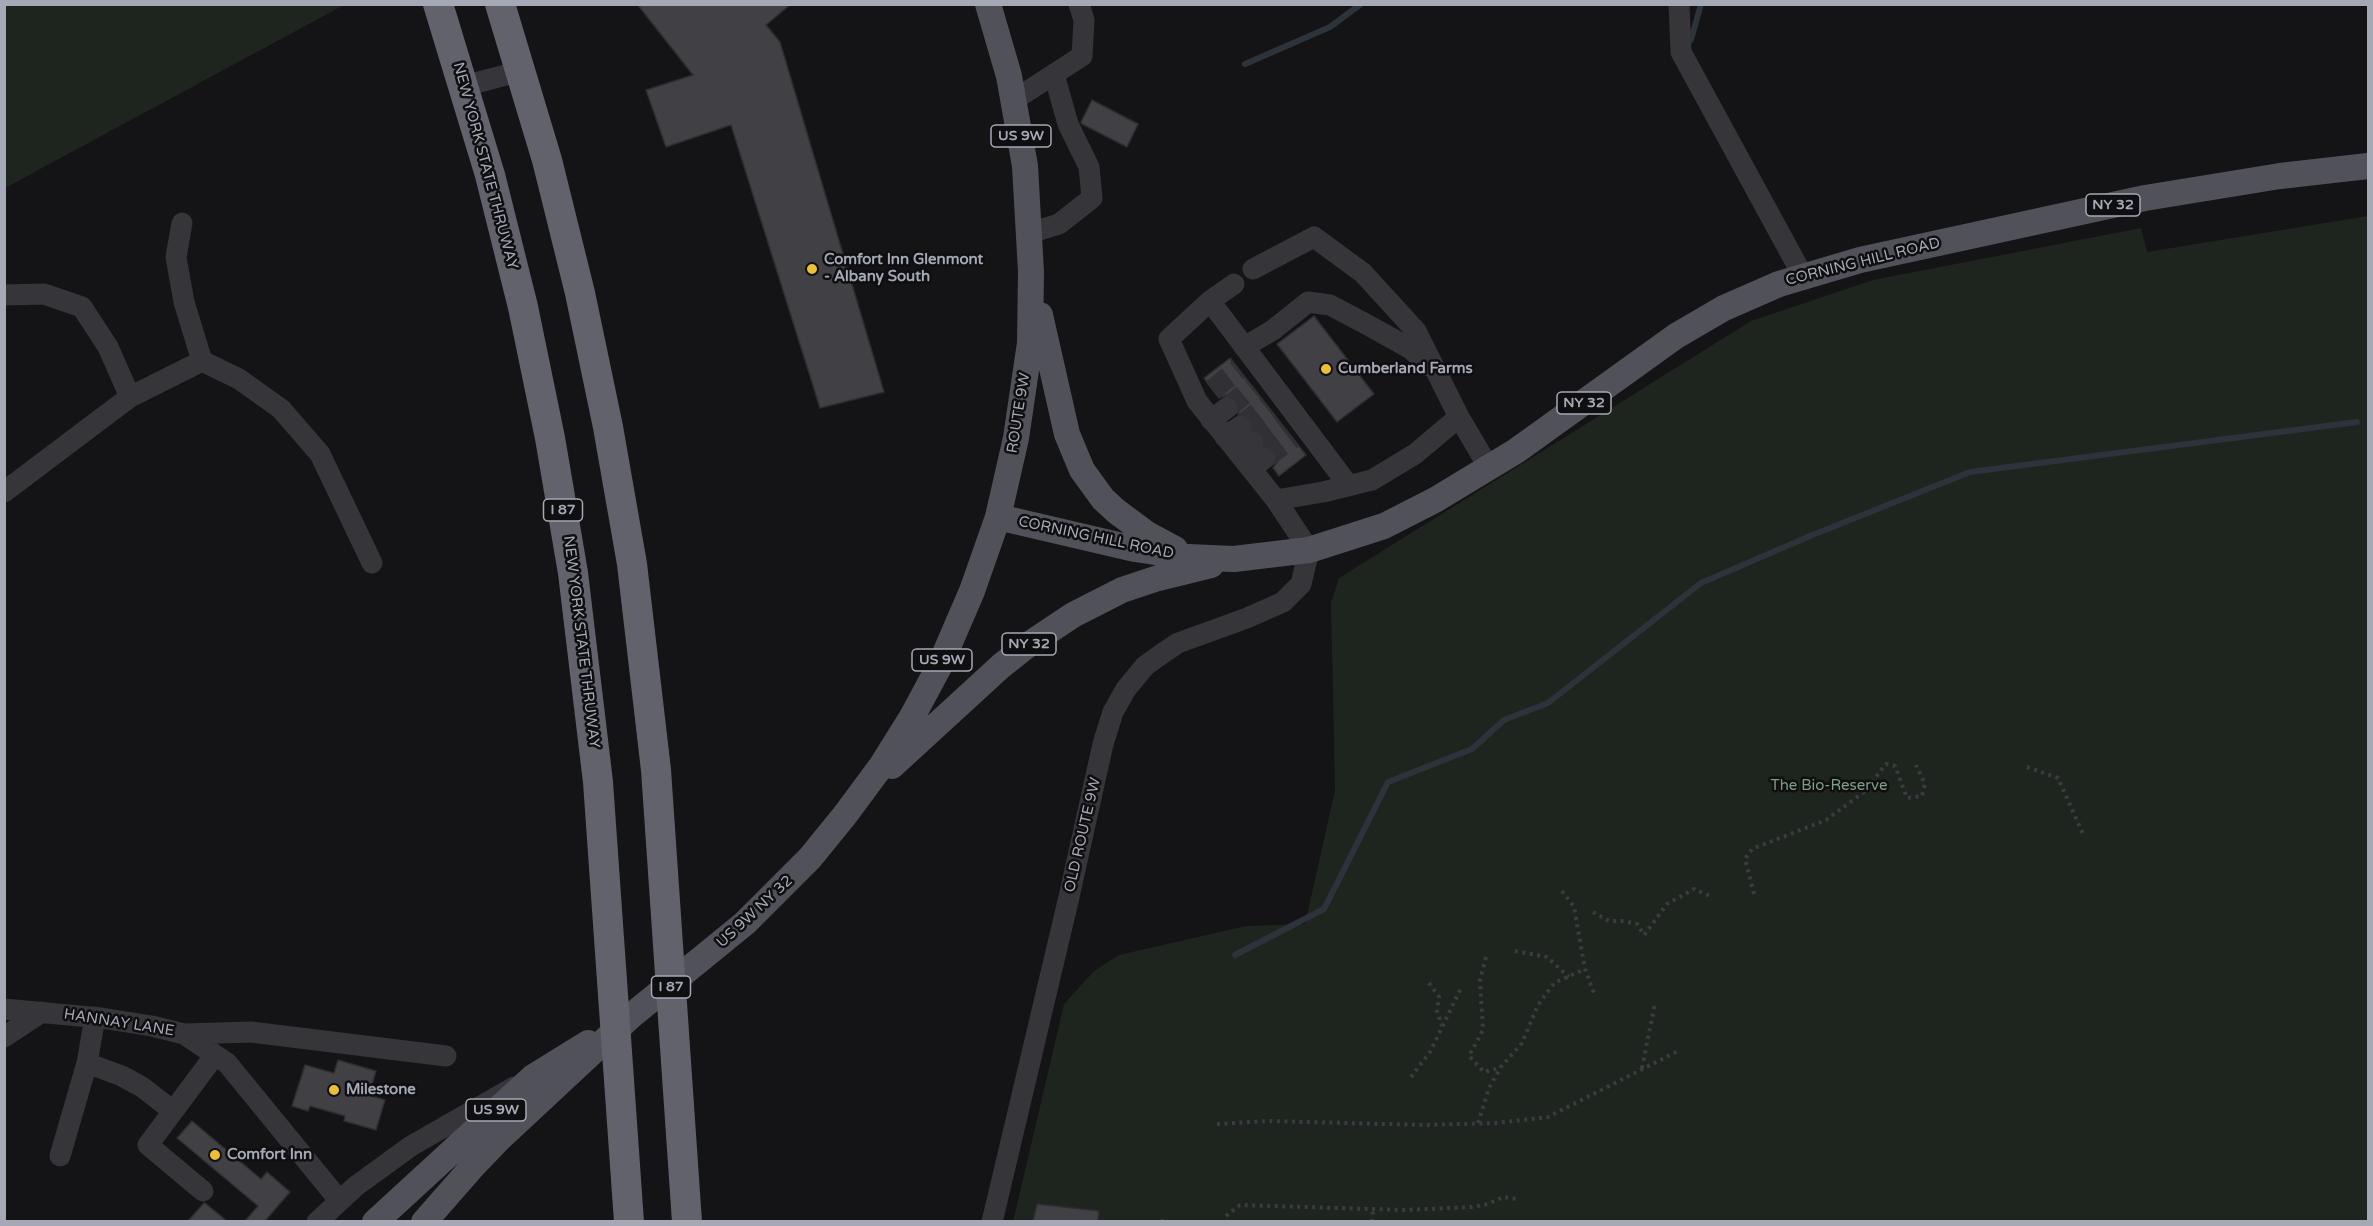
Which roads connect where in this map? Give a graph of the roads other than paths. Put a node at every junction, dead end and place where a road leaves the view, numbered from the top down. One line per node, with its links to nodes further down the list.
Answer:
1 (438, 4): 8 (highway, NEW YORK STATE THRUWAY / I 87)
2 (500, 4): 6 (highway, I 87)
3 (988, 4): 9 (main road, ROUTE 9W / US 9W)
4 (1079, 4): 7 (street)
5 (1678, 4): 15 (street)
6 (521, 71): 8 (street); 52 (highway, I 87)
7 (1054, 74): 9 (street); 12 (street)
8 (464, 86): 51 (highway, NEW YORK STATE THRUWAY / I 87)
9 (1014, 100): 12 (main road, ROUTE 9W / US 9W)
10 (2368, 166): 15 (main road, CORNING HILL ROAD / NY 32)
11 (182, 223): 20 (street)
12 (1030, 233): 14 (main road, ROUTE 9W / US 9W)
13 (1253, 269): 21 (street)
14 (1031, 272): 28 (main road, ROUTE 9W / US 9W); 30 (main road)
15 (1803, 276): 24 (main road, CORNING HILL ROAD / NY 32)
16 (1233, 284): 18 (street)
17 (4, 295): 22 (street)
18 (1210, 301): 19 (street); 27 (street)
19 (1245, 358): 21 (street); 25 (street)
20 (202, 361): 22 (street); 32 (street)
21 (1436, 372): 23 (street)
22 (129, 397): 26 (street)
23 (1459, 417): 24 (street); 25 (street)
24 (1489, 468): 29 (main road, CORNING HILL ROAD / NY 32)
25 (1349, 486): 27 (street)
26 (4, 492)
27 (1276, 500): 29 (street)
28 (998, 517): 30 (main road, CORNING HILL ROAD / NY 32); 33 (main road, ROUTE 9W / US 9W)
29 (1309, 550): 31 (main road, CORNING HILL ROAD / NY 32); 53 (street, OLD ROUTE 9W)
30 (1188, 557): 31 (main road, CORNING HILL ROAD / NY 32)
31 (1234, 559): 33 (main road, NY 32)
32 (372, 562)
33 (863, 792): 36 (main road, US 9W NY 32 / US 9W)
34 (4, 1009): 35 (street, HANNAY LANE)
35 (42, 1012): 37 (street, HANNAY LANE); 39 (street)
36 (632, 1016): 43 (main road, US 9W); 50 (main road, US 9W)
37 (95, 1017): 38 (street, HANNAY LANE); 42 (street)
38 (184, 1034): 40 (street, HANNAY LANE); 41 (street)
39 (4, 1037)
40 (215, 1055): 44 (street); 47 (street, HANNAY LANE)
41 (446, 1056)
42 (87, 1063): 44 (street); 45 (street)
43 (532, 1077): 47 (street); 49 (main road, US 9W)
44 (173, 1112): 46 (street)
45 (60, 1156)
46 (203, 1191)
47 (339, 1200): 48 (street)
48 (317, 1221)
49 (375, 1221)
50 (424, 1221)
51 (629, 1221)
52 (687, 1221)
53 (992, 1221)

